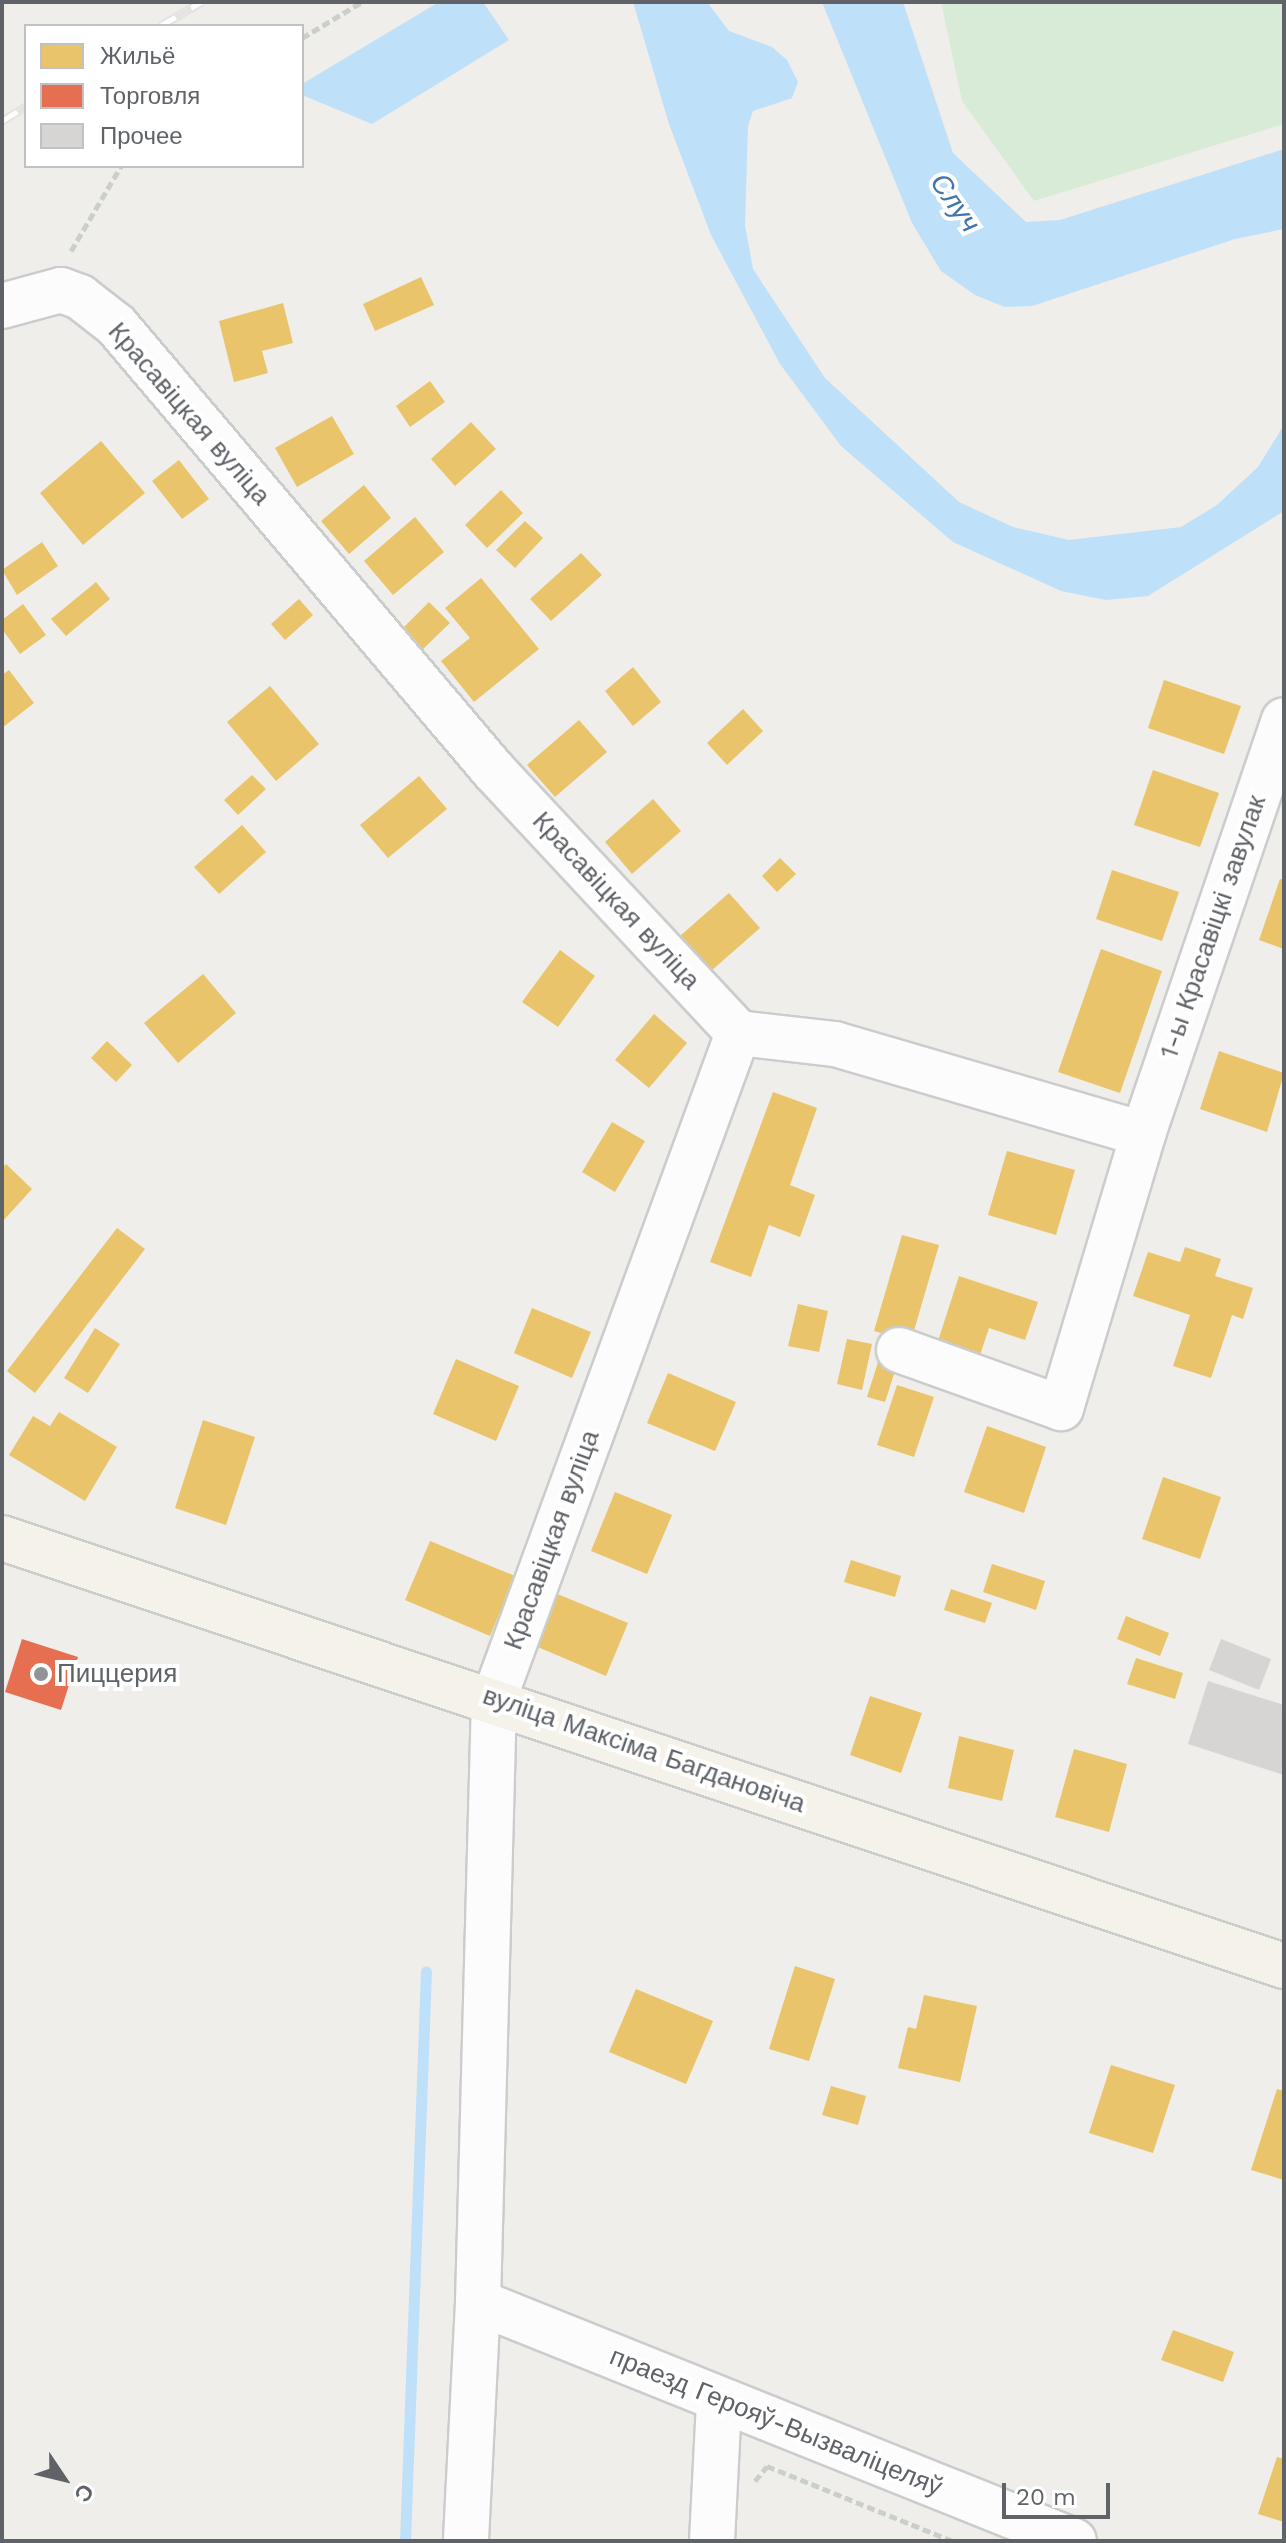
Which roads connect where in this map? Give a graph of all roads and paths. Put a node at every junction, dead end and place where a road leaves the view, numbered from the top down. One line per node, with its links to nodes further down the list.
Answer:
1 (362, 2): 2 (path)
2 (304, 37)
3 (120, 168): 4 (path)
4 (61, 290): 5 (street); 7 (street, Красавіцкая вуліца)
5 (2, 306)
6 (1284, 720): 8 (street, 1-ы Красавіцкі завулак)
7 (738, 1033): 8 (street); 11 (street, Красавіцкая вуліца)
8 (1143, 1134): 9 (street, 1-ы Красавіцкі завулак)
9 (899, 1350)
10 (2, 1538): 11 (main road, вуліца Максіма Багдановіча)
11 (494, 1699): 12 (main road, вуліца Максіма Багдановіча); 13 (street, Красавіцкая вуліца)
12 (1284, 1966)
13 (478, 2302): 14 (street, праезд Герояў-Вызваліцеляў); 16 (street, Красавіцкая вуліца)
14 (719, 2401): 17 (street); 19 (street, праезд Герояў-Вызваліцеляў)
15 (749, 2488): 18 (path)
16 (466, 2541)
17 (712, 2541)
18 (953, 2541)
19 (1074, 2541)

